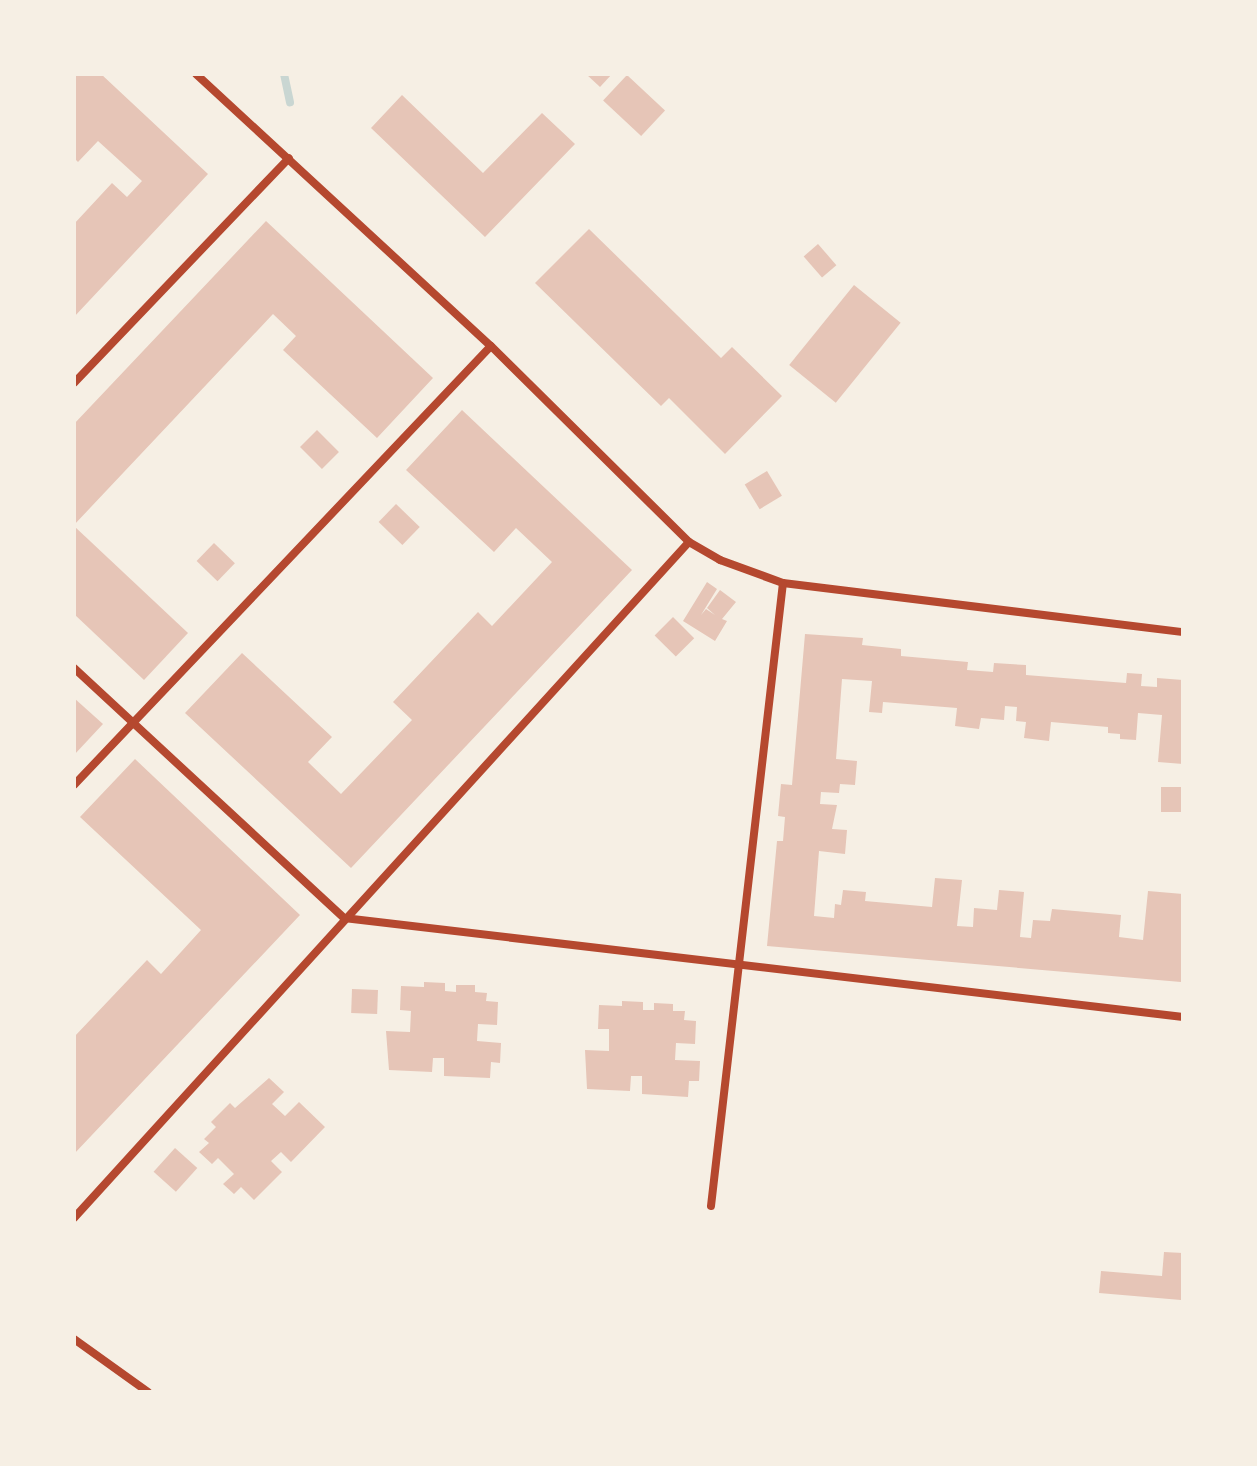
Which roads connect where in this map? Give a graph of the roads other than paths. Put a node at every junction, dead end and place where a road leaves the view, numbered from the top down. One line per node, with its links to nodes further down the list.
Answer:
1 (196, 74): 2 (street)
2 (289, 158): 3 (street); 4 (street)
3 (491, 346): 5 (street); 9 (street)
4 (74, 383)
5 (689, 542): 6 (street); 11 (street)
6 (783, 583): 7 (street); 12 (street)
7 (1183, 632)
8 (74, 668): 9 (street)
9 (133, 722): 10 (street); 11 (street)
10 (74, 785)
11 (344, 918): 12 (street); 15 (street)
12 (739, 965): 13 (street); 14 (street)
13 (1183, 1017)
14 (711, 1206)
15 (74, 1218)
16 (74, 1339): 17 (street)
17 (148, 1392)

